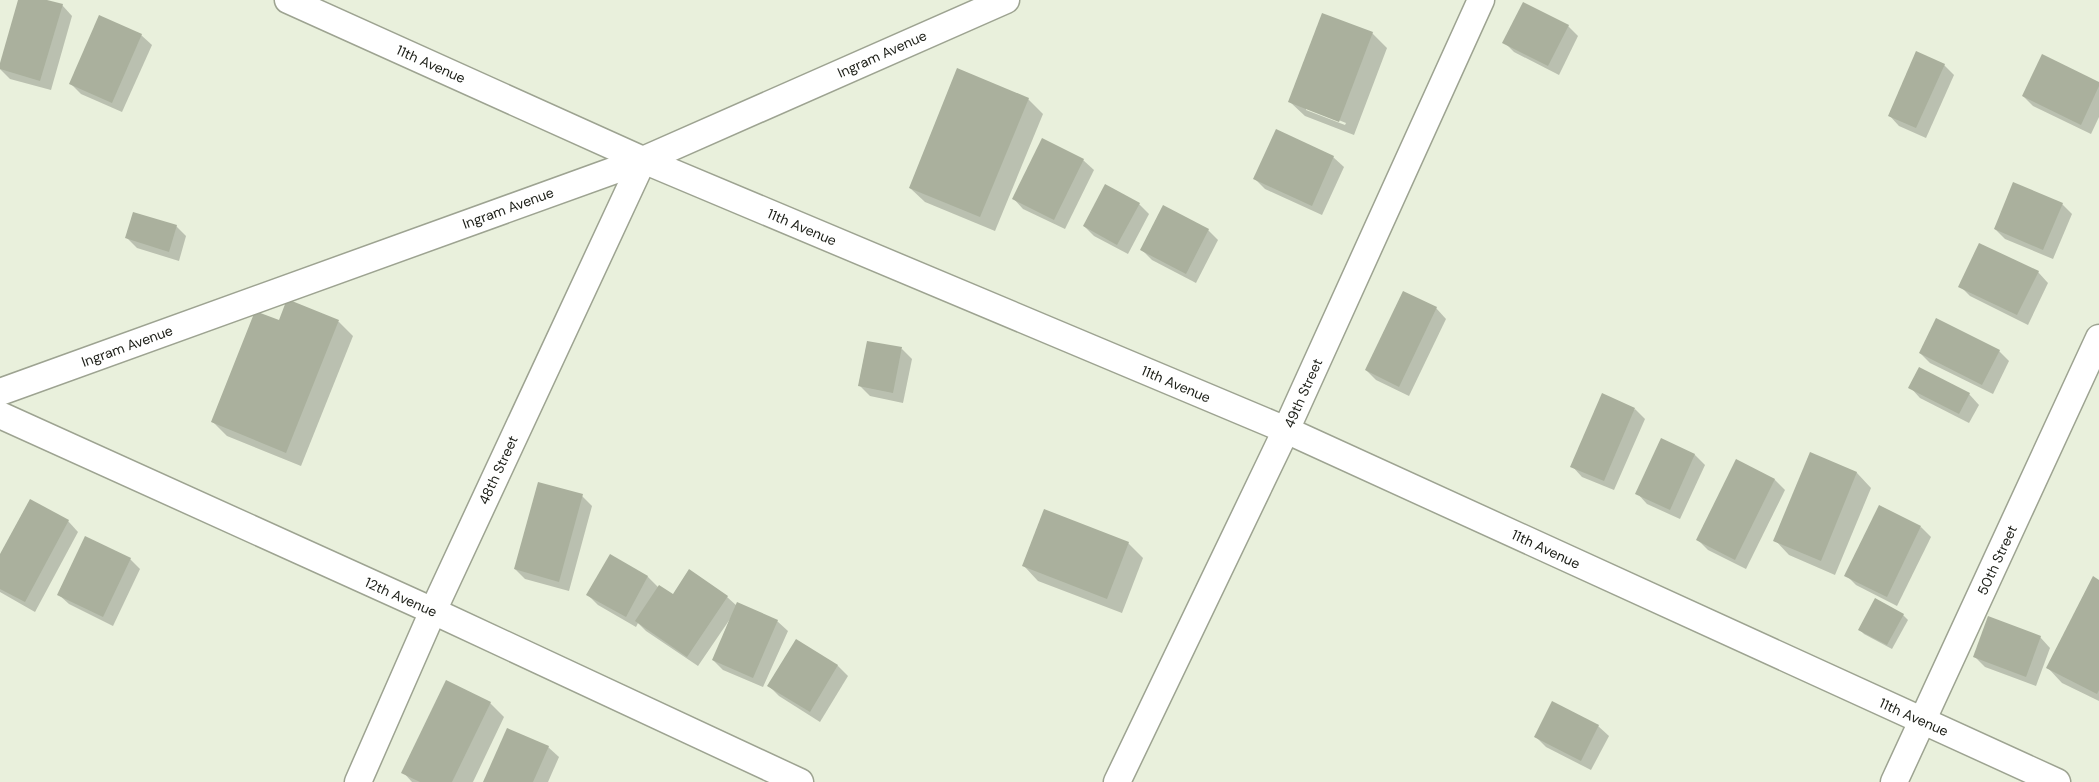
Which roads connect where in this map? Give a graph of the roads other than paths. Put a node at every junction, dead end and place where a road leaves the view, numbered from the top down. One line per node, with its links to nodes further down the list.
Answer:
1 (288, 0): 4 (street, 11th Avenue)
2 (1006, 0): 4 (street, Ingram Avenue)
3 (1481, 0): 8 (street, 49th Street)
4 (643, 160): 6 (street, Ingram Avenue); 8 (street, 11th Avenue); 9 (street, 48th Street)
5 (2099, 338): 10 (street, 50th Street)
6 (0, 392)
7 (0, 415): 9 (street, 12th Avenue)
8 (1286, 430): 10 (street, 11th Avenue); 13 (street, 49th Street)
9 (433, 611): 11 (street, 48th Street); 12 (street, 12th Avenue)
10 (1923, 721): 14 (street, 50th Street); 15 (street, 11th Avenue)
11 (358, 782)
12 (800, 782)
13 (1118, 782)
14 (1894, 782)
15 (2057, 782)

